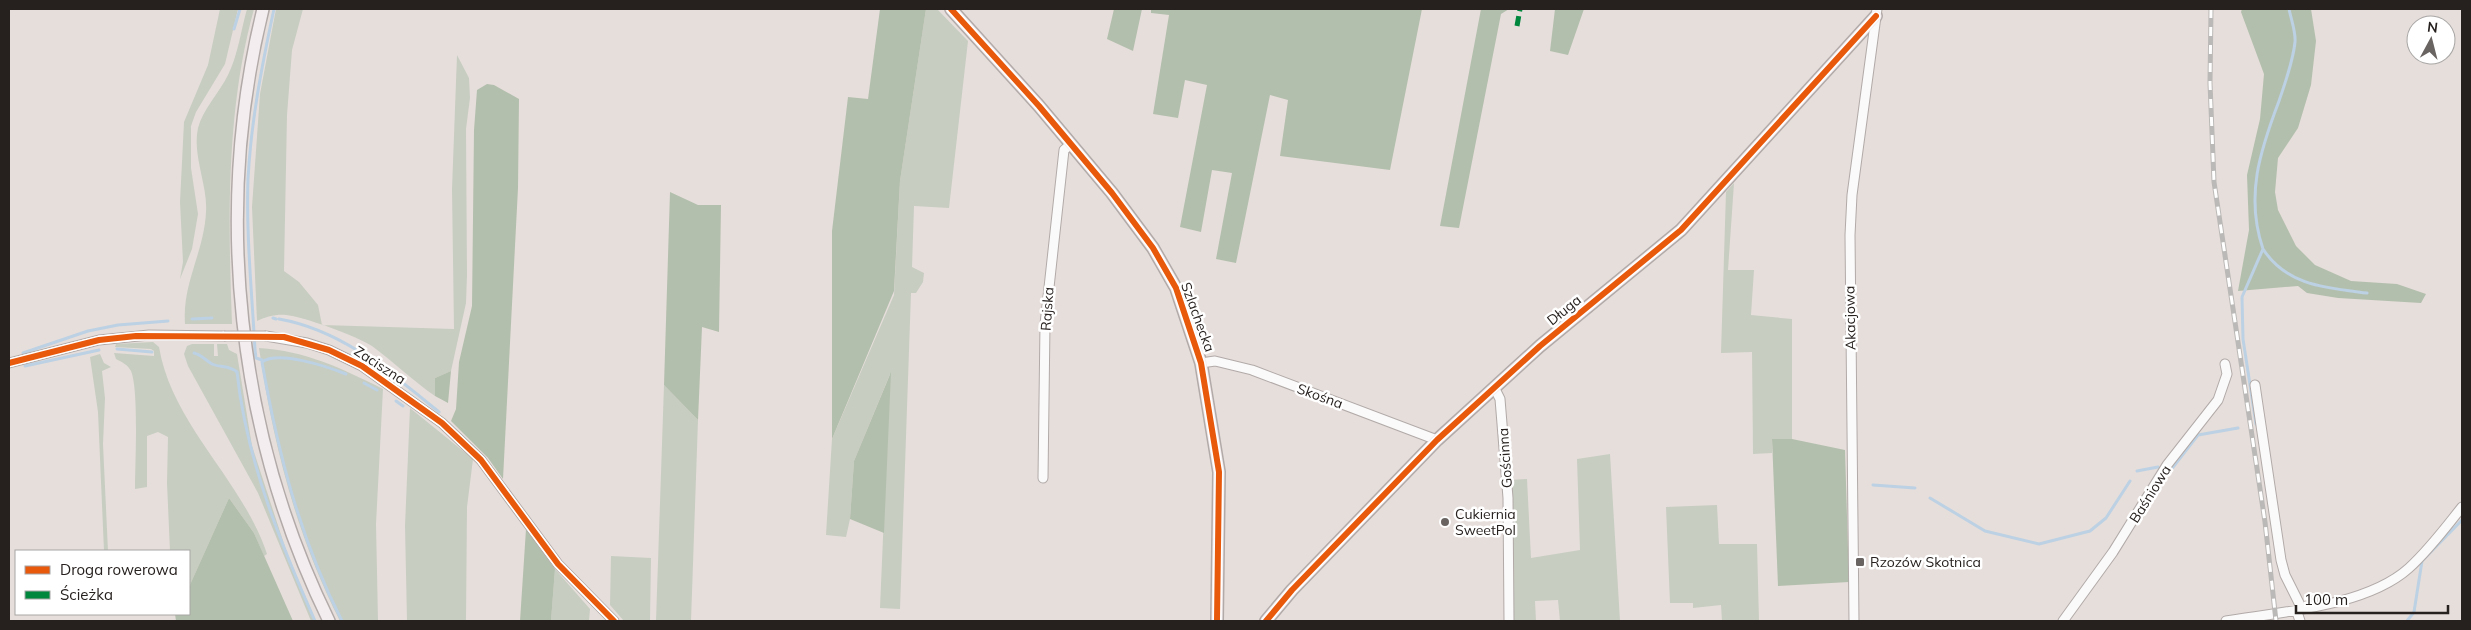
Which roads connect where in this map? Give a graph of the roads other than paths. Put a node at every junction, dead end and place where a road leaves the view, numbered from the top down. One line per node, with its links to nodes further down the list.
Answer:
1 (263, 9): 14 (street)
2 (951, 9): 4 (street, Szlachecka)
3 (1876, 12): 9 (street, Długa); 19 (street, Akacjowa)
4 (1071, 144): 6 (street, Szlachecka); 11 (street, Rajska)
5 (9, 363): 15 (street, Zaciszna, bridge)
6 (1202, 364): 10 (street, Skośna); 16 (street, Szlachecka)
7 (2225, 364): 20 (street, Baśniowa)
8 (2255, 385): 13 (street)
9 (1494, 387): 10 (street, Długa); 18 (street, Gościnna)
10 (1437, 440): 17 (street, Długa)
11 (1042, 478)
12 (2462, 507): 13 (street)
13 (2299, 611): 21 (street); 22 (street)
14 (329, 621)
15 (614, 621)
16 (1217, 621)
17 (1266, 621)
18 (1508, 621)
19 (1854, 621)
20 (2063, 621)
21 (2226, 621)
22 (2300, 621)

